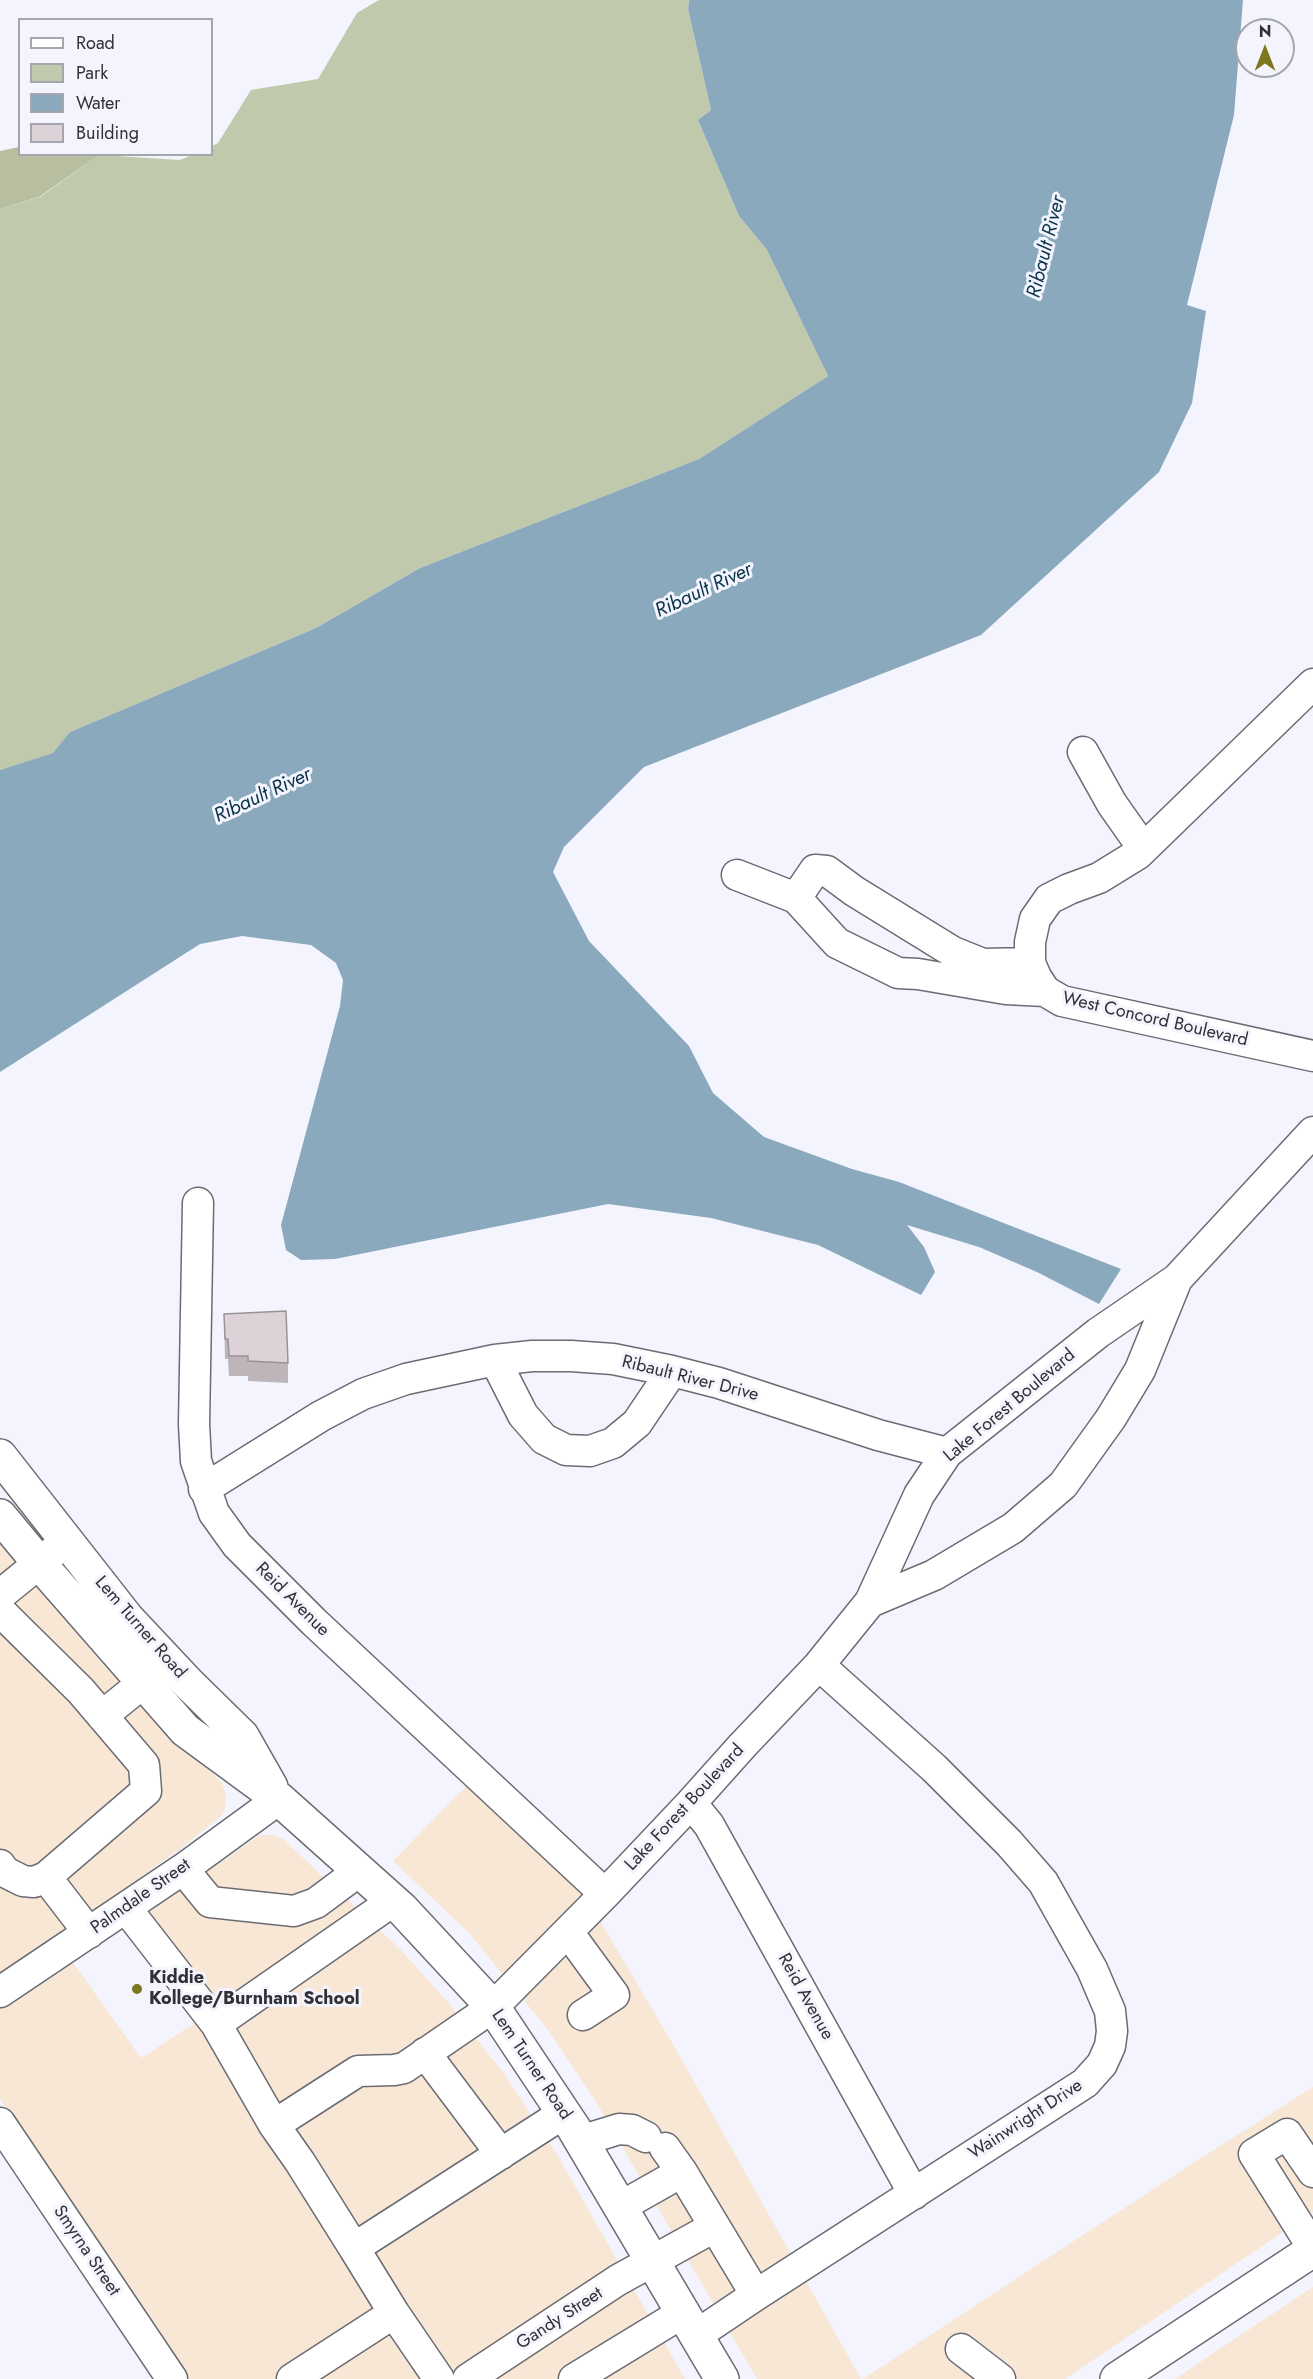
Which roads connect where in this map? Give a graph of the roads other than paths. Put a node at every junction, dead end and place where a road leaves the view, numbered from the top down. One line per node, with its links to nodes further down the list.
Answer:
1 (1313, 684): 3 (street)
2 (1083, 752): 3 (street)
3 (1143, 848): 6 (street)
4 (737, 875): 5 (street)
5 (796, 898): 6 (street); 7 (street)
6 (1030, 963): 7 (street, West Concord Boulevard)
7 (1045, 991): 8 (street, West Concord Boulevard)
8 (1313, 1056)
9 (1313, 1132): 11 (street, Lake Forest Boulevard)
10 (198, 1203): 16 (street, Reid Avenue)
11 (1177, 1280): 14 (street, Lake Forest Boulevard); 21 (street, Lake Forest Boulevard)
12 (495, 1360): 13 (street, Ribault River Drive); 13 (street); 16 (street, Ribault River Drive)
13 (672, 1371): 14 (street, Ribault River Drive)
14 (947, 1453): 21 (street, Lake Forest Boulevard)
15 (0, 1456): 18 (main road, Lem Turner Road)
16 (204, 1489): 32 (street, Reid Avenue)
17 (0, 1516): 19 (main road, Lem Turner Road)
18 (66, 1542): 19 (street); 26 (main road, Lem Turner Road)
19 (39, 1563): 20 (street); 24 (main road, Lem Turner Road)
20 (0, 1595)
21 (870, 1602): 23 (street, Lake Forest Boulevard)
22 (0, 1611): 25 (street)
23 (819, 1665): 27 (street, Lake Forest Boulevard); 49 (street, Wainwright Drive)
24 (138, 1677): 25 (street); 26 (main road, Lem Turner Road)
25 (97, 1710): 31 (street)
26 (279, 1799): 29 (street, Palmdale Street); 30 (main road, Lem Turner Road)
27 (691, 1803): 32 (street, Lake Forest Boulevard); 49 (street, Reid Avenue)
28 (0, 1865): 31 (street)
29 (183, 1869): 30 (street); 34 (street, Palmdale Street)
30 (359, 1871): 33 (main road, Lem Turner Road)
31 (46, 1877): 36 (street)
32 (605, 1894): 35 (street, Lake Forest Boulevard)
33 (393, 1902): 38 (main road, Lem Turner Road); 40 (street)
34 (126, 1908): 36 (street, Palmdale Street); 40 (street)
35 (568, 1932): 38 (street, Lake Forest Boulevard); 39 (street)
36 (89, 1933): 37 (street, Palmdale Street)
37 (0, 1992)
38 (493, 2007): 41 (street, Lake Forest Boulevard); 42 (main road, Lem Turner Road)
39 (583, 2015)
40 (216, 2024): 44 (street)
41 (425, 2054): 44 (street, Lake Forest Boulevard); 46 (street)
42 (564, 2113): 45 (main road, Lem Turner Road); 46 (street)
43 (0, 2122): 60 (street, Smyrna Street)
44 (274, 2125): 52 (street)
45 (580, 2141): 47 (street); 50 (main road, Lem Turner Road)
46 (501, 2154): 52 (street)
47 (682, 2172): 50 (street); 51 (street)
48 (1313, 2172): 53 (street)
49 (914, 2194): 55 (street, Wainwright Drive)
50 (620, 2207): 54 (main road, Lem Turner Road)
51 (714, 2227): 54 (street, Gandy Street); 55 (street)
52 (354, 2248): 56 (street)
53 (1313, 2249): 66 (main road)
54 (652, 2260): 57 (main road, Lem Turner Road); 59 (street, Gandy Street)
55 (756, 2295): 57 (street, Wainwright Drive)
56 (394, 2313): 61 (street); 62 (street)
57 (691, 2323): 63 (street, Wainwright Drive); 64 (main road, Lem Turner Road)
58 (961, 2349): 65 (street)
59 (482, 2375)
60 (172, 2379)
61 (292, 2379)
62 (440, 2379)
63 (574, 2379)
64 (722, 2379)
65 (1000, 2379)
66 (1117, 2379)

